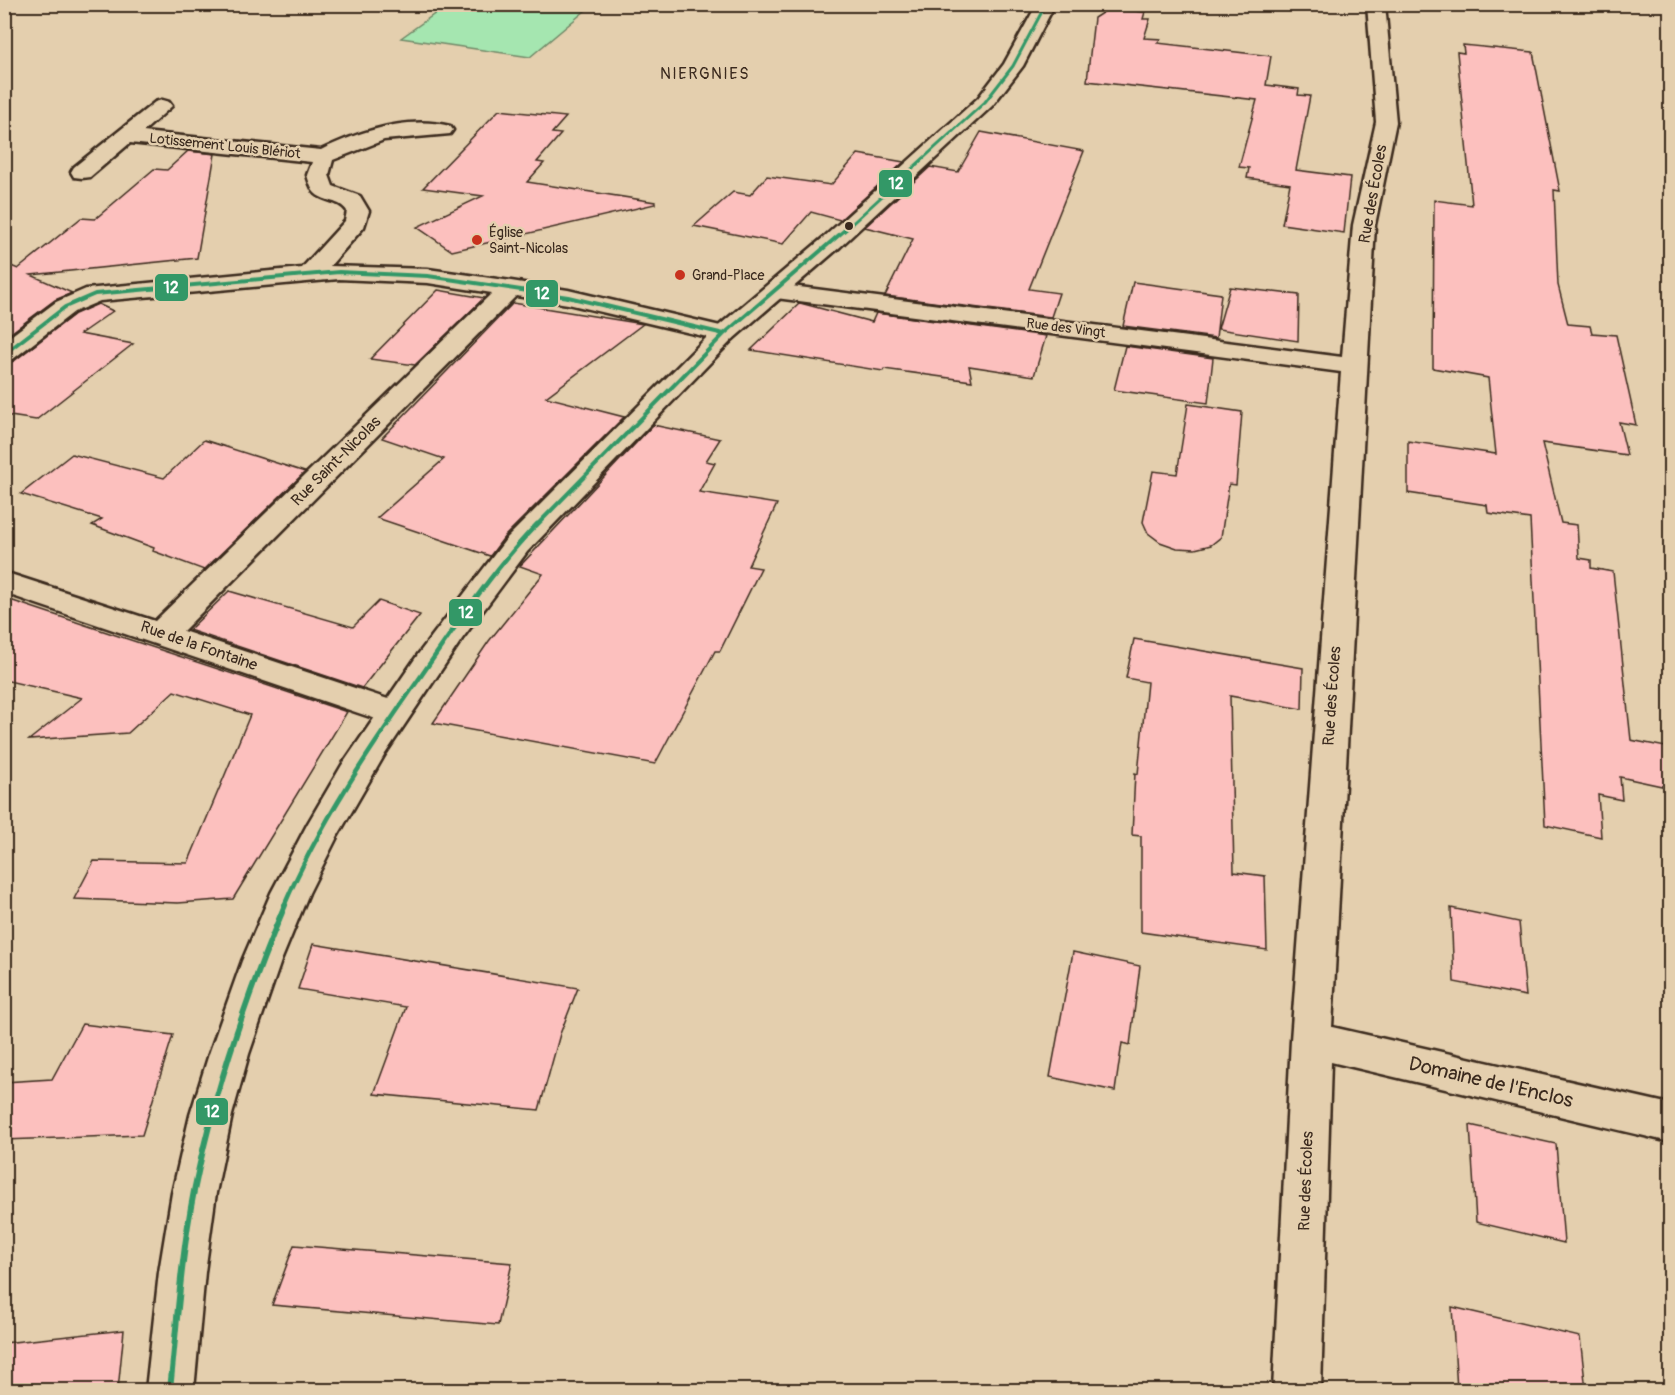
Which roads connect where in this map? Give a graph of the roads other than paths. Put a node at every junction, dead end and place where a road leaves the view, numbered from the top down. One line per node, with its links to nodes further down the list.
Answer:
1 (1046, 4): 10 (street)
2 (1376, 4): 13 (street, Rue des Écoles)
3 (162, 106): 5 (street, Lotissement Louis Blériot)
4 (443, 130): 6 (street, Lotissement Louis Blériot)
5 (126, 136): 6 (street, Lotissement Louis Blériot); 7 (street, Lotissement Louis Blériot)
6 (324, 157): 8 (street, Lotissement Louis Blériot)
7 (82, 172)
8 (309, 275): 9 (street); 12 (street)
9 (511, 288): 11 (street); 15 (street, Rue Saint-Nicolas)
10 (776, 291): 11 (street); 13 (street, Rue des Vingt)
11 (724, 334): 16 (street)
12 (4, 354)
13 (1355, 366): 17 (street, Rue des Écoles)
14 (4, 582): 15 (street, Rue de la Fontaine)
15 (162, 633): 16 (street, Rue de la Fontaine)
16 (394, 712): 19 (street)
17 (1311, 1040): 18 (street, Domaine de l'Enclos); 20 (street, Rue des Écoles)
18 (1671, 1123)
19 (170, 1390)
20 (1297, 1390)

